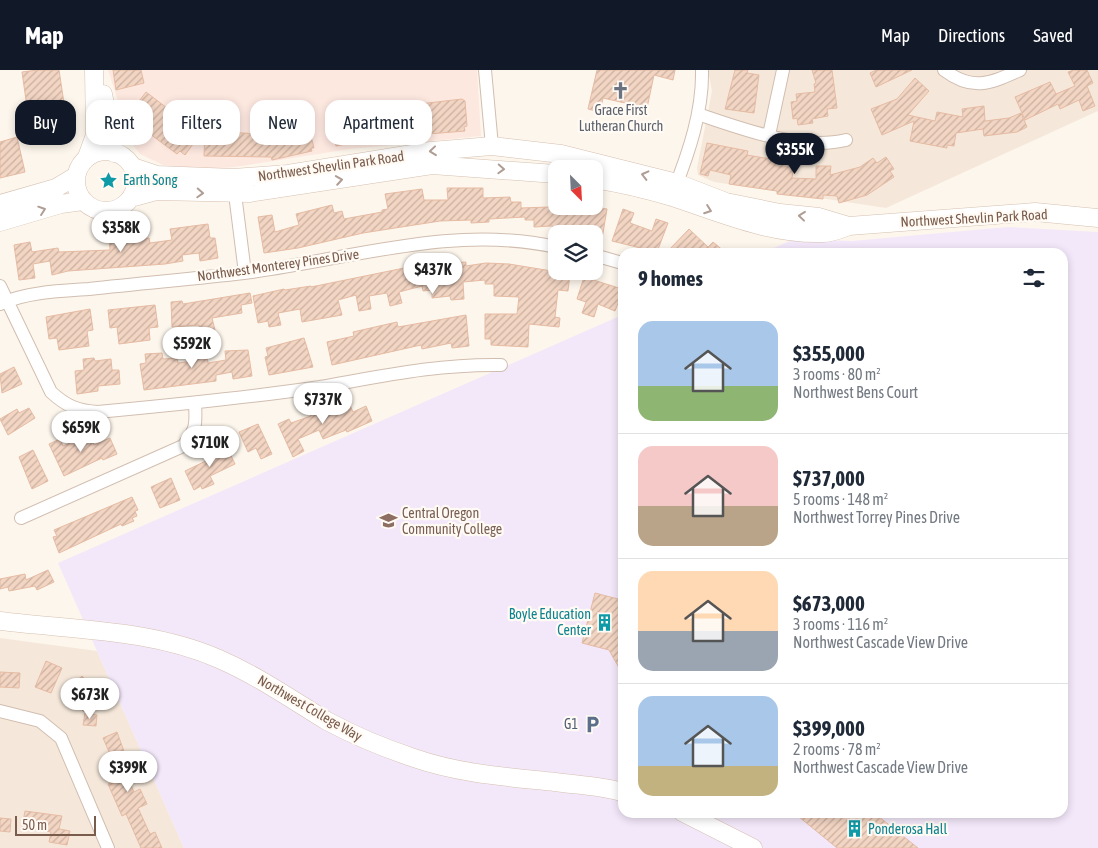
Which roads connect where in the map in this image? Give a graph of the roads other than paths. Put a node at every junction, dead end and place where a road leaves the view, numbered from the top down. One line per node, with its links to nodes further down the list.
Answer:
1 (94, 70): 11 (main road); 12 (main road)
2 (485, 70): 10 (street)
3 (702, 70): 7 (street)
4 (783, 70): 8 (street)
5 (944, 70): 6 (street)
6 (1020, 70)
7 (698, 114): 8 (street); 18 (street)
8 (769, 135): 9 (street)
9 (846, 140)
10 (492, 146): 17 (main road, Northwest Shevlin Park Road, one-way to 17); 18 (main road, Northwest Shevlin Park Road, one-way to 10)
11 (114, 153): 12 (main road); 13 (main road)
12 (88, 157): 15 (main road)
13 (133, 167): 17 (main road, Northwest Shevlin Park Road); 19 (main road)
14 (548, 173): 17 (main road, Northwest Shevlin Park Road, one-way to 14)
15 (76, 176): 20 (main road); 21 (main road)
16 (603, 180): 18 (main road, Northwest Shevlin Park Road)
17 (234, 186): 19 (main road, Northwest Shevlin Park Road, one-way to 17); 27 (street)
18 (674, 190): 22 (main road, Northwest Shevlin Park Road)
19 (134, 197): 20 (main road)
20 (83, 201): 23 (main road, one-way to 20)
21 (0, 204)
22 (1098, 218)
23 (0, 222)
24 (548, 246): 27 (street, Northwest Monterey Pines Drive)
25 (603, 258): 26 (street)
26 (618, 263)
27 (245, 273): 29 (street, Northwest Monterey Pines Drive)
28 (0, 286): 29 (street)
29 (3, 303): 31 (street)
30 (501, 365): 31 (street)
31 (195, 403): 32 (street)
32 (21, 518)
33 (0, 621): 35 (main road, Northwest College Way)
34 (0, 712): 37 (street)
35 (618, 791)
36 (694, 818): 38 (main road)
37 (108, 848)
38 (753, 848)

